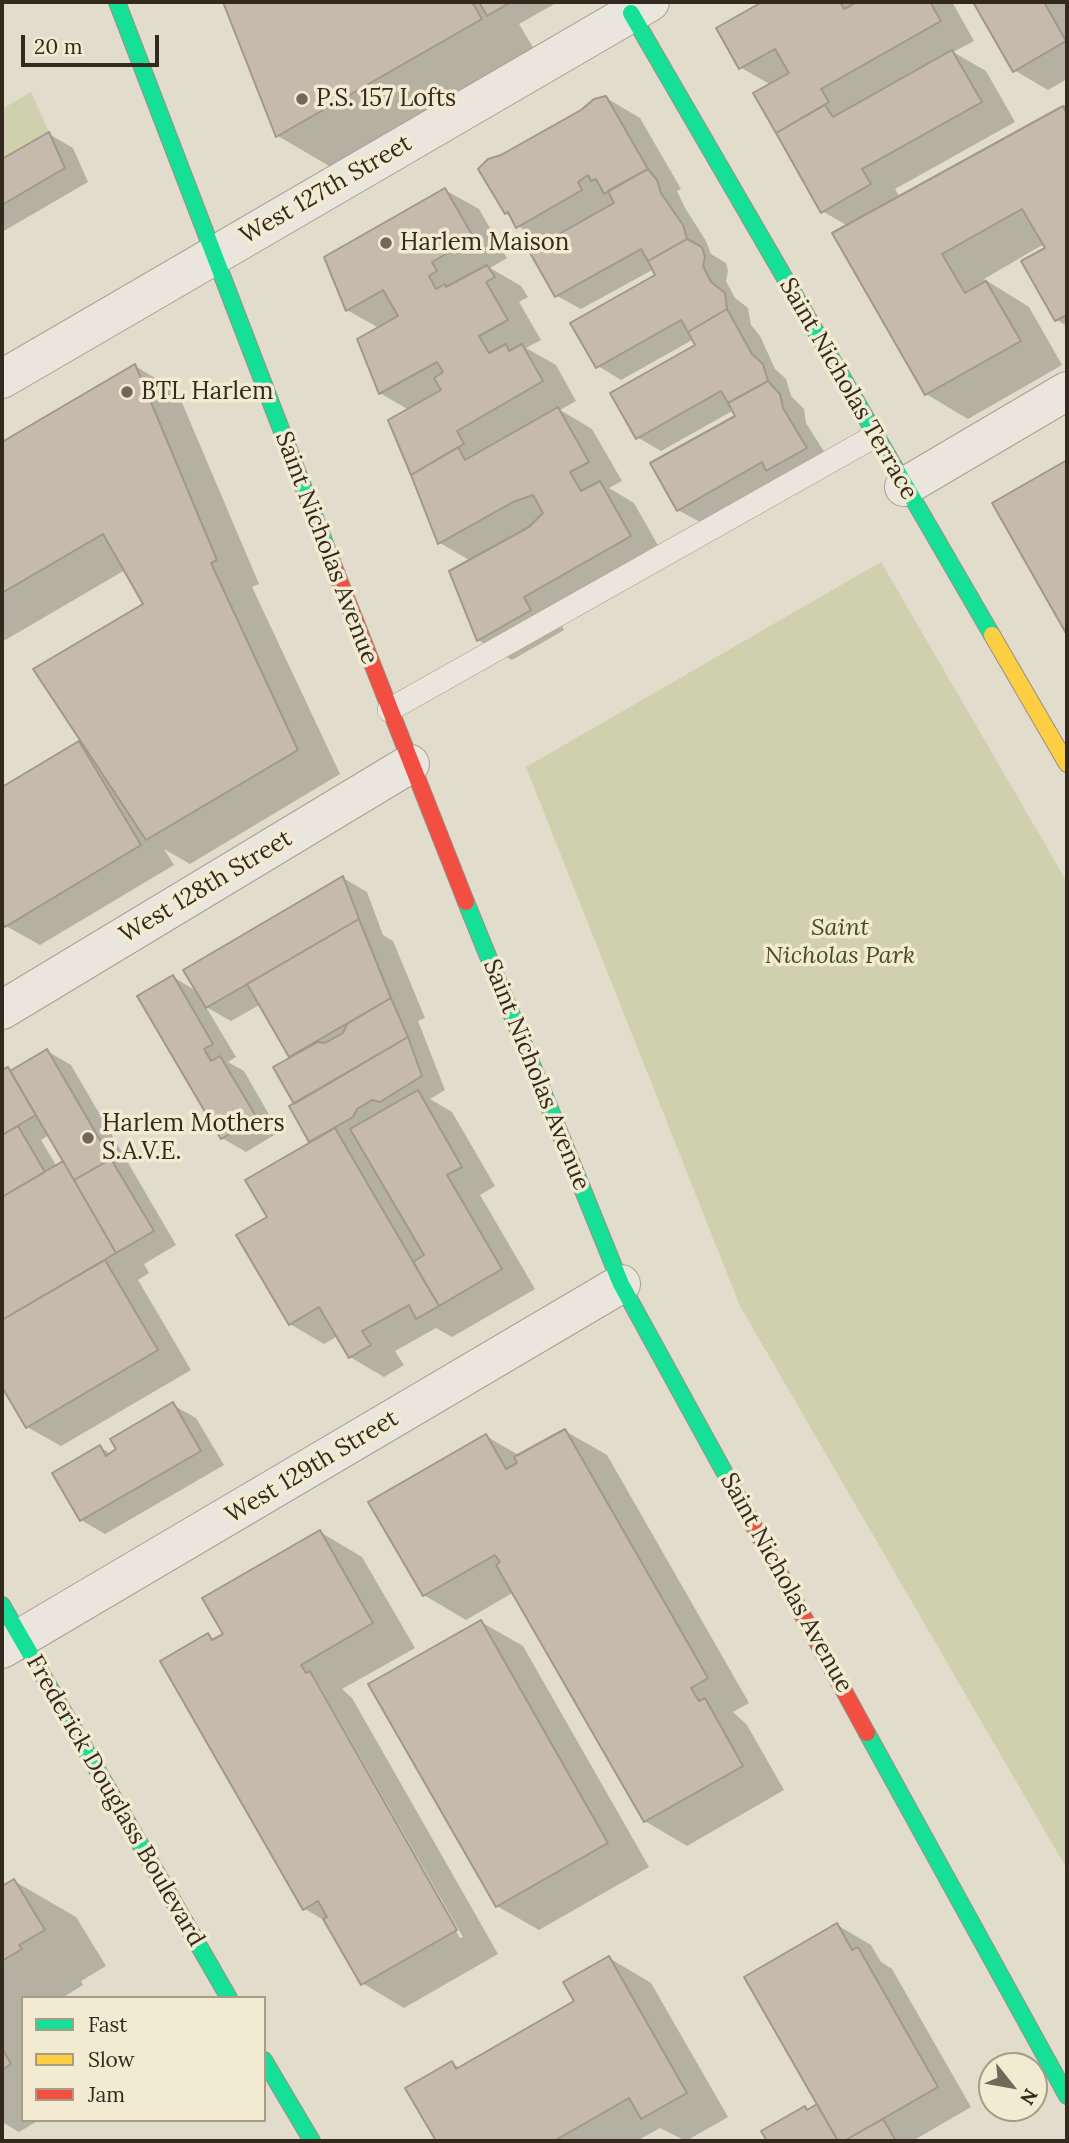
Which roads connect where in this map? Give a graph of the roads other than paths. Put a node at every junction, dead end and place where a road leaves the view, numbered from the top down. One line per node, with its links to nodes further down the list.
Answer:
1 (117, 2): 3 (main road, Saint Nicholas Avenue)
2 (640, 7): 3 (street, West 127th Street); 6 (main road, Saint Nicholas Terrace)
3 (214, 256): 4 (street, West 127th Street); 8 (main road, Saint Nicholas Avenue)
4 (2, 379)
5 (1067, 391): 7 (street)
6 (875, 436): 7 (main road, Saint Nicholas Terrace); 8 (lane)
7 (904, 487): 10 (main road, Saint Nicholas Terrace)
8 (389, 710): 9 (main road, Saint Nicholas Avenue)
9 (410, 764): 11 (street, West 128th Street); 12 (main road, Saint Nicholas Avenue)
10 (1067, 764)
11 (2, 1010)
12 (621, 1284): 14 (street, West 129th Street); 17 (main road, Saint Nicholas Avenue)
13 (2, 1605): 14 (main road, Frederick Douglass Boulevard)
14 (11, 1644): 15 (main road, Frederick Douglass Boulevard)
15 (228, 1996)
16 (266, 2063): 18 (main road)
17 (1067, 2096)
18 (312, 2141)

